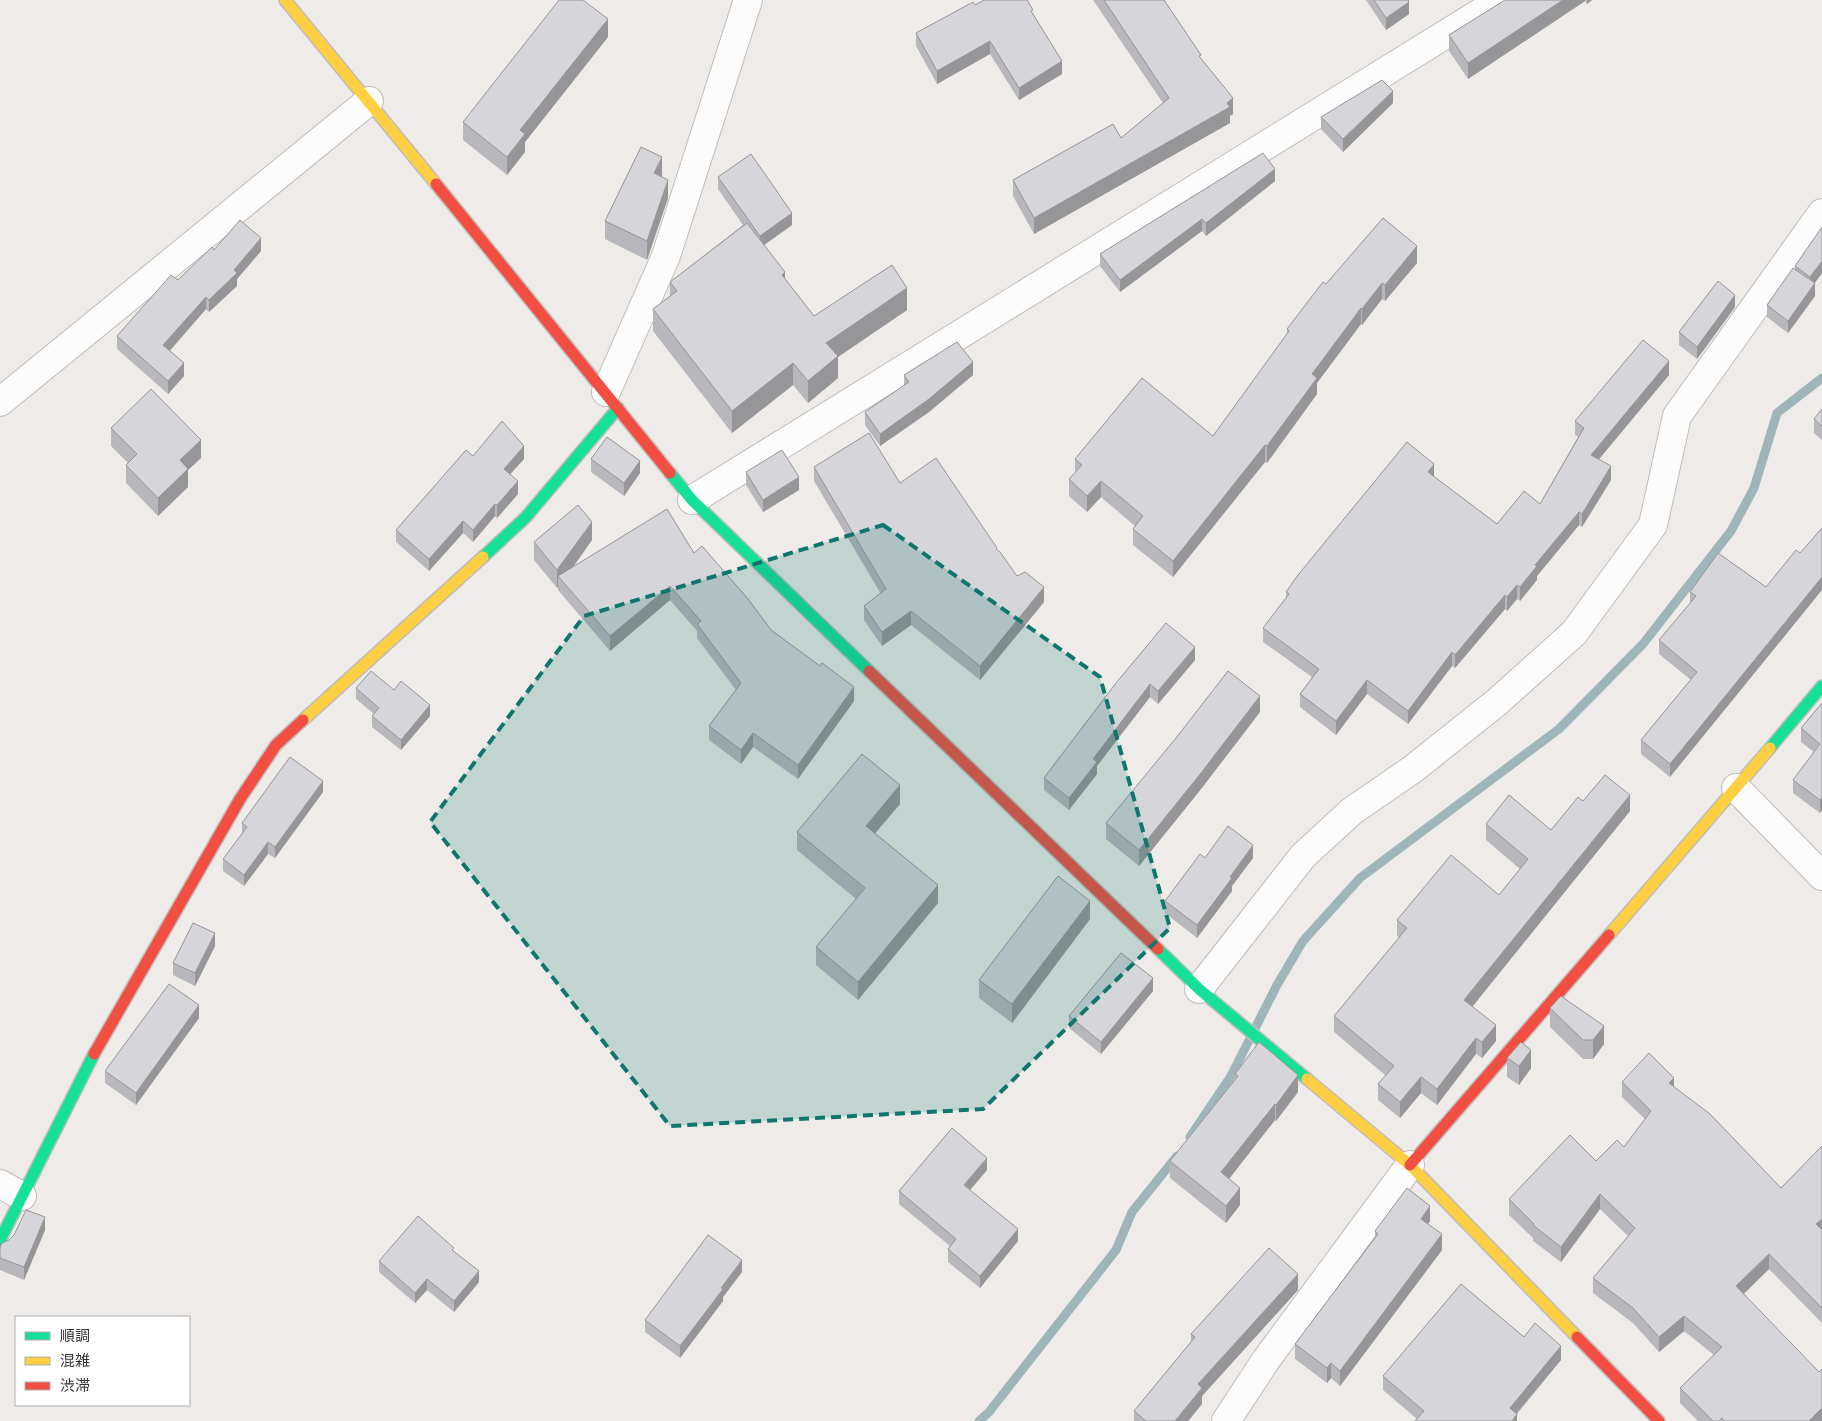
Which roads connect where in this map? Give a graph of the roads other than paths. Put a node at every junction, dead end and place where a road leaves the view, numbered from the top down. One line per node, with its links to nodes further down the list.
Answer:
1 (285, 0): 4 (street)
2 (748, 0): 6 (street)
3 (1501, 0): 8 (street)
4 (369, 101): 6 (street); 7 (street)
5 (1822, 213): 12 (street)
6 (612, 400): 8 (street); 14 (street)
7 (0, 402)
8 (692, 500): 12 (street)
9 (1822, 686): 10 (street)
10 (1736, 788): 11 (street); 13 (street)
11 (1822, 876)
12 (1199, 989): 13 (street)
13 (1410, 1165): 16 (street); 17 (street)
14 (11, 1190): 15 (street)
15 (0, 1240)
16 (1226, 1421)
17 (1659, 1421)

